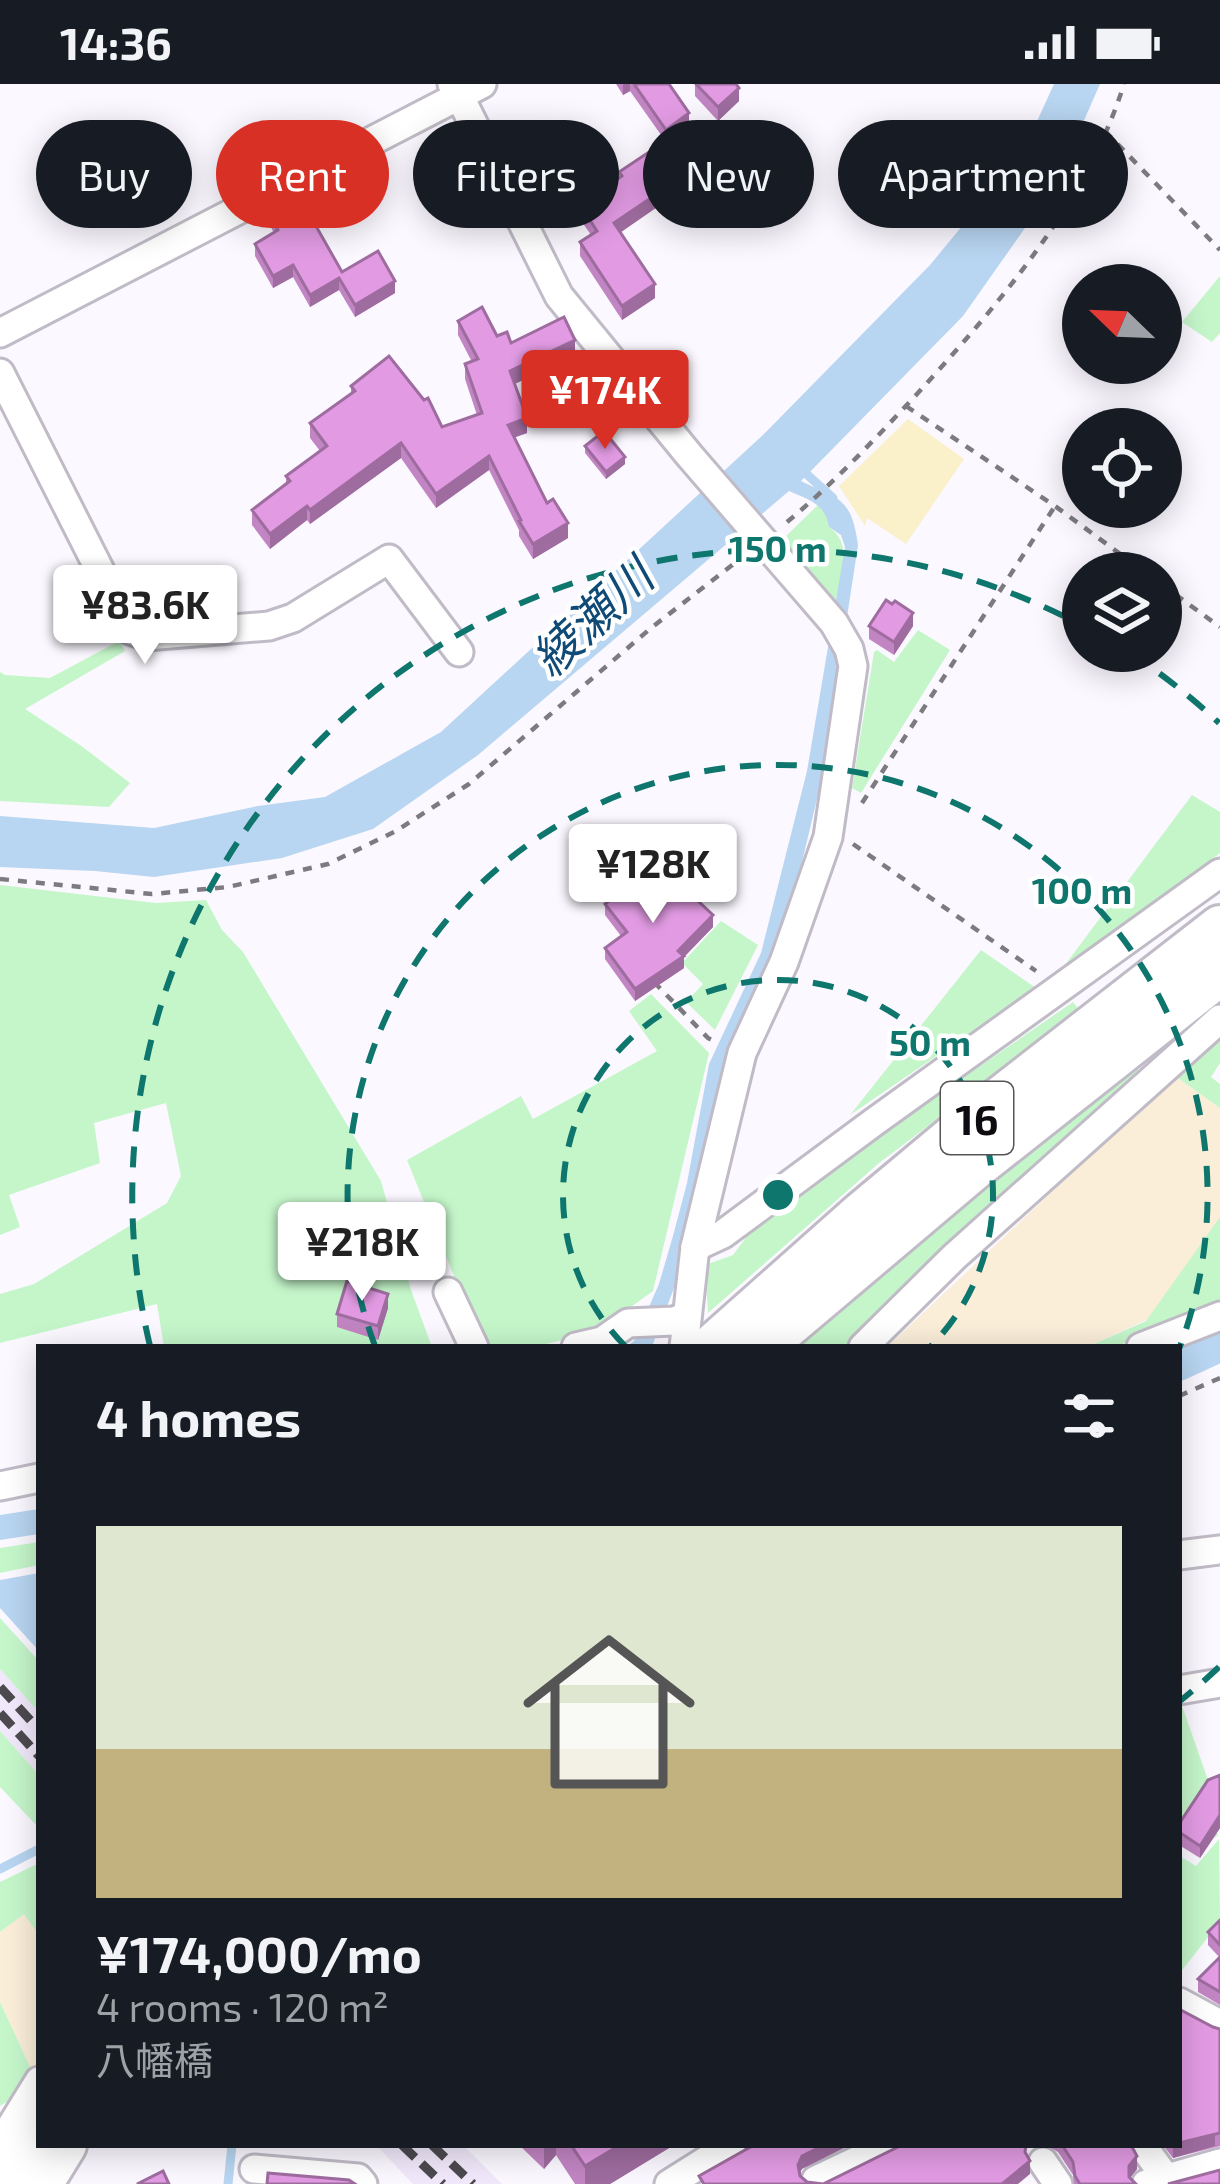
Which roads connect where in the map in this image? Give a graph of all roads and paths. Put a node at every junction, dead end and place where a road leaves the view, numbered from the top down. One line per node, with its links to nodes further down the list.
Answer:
1 (1124, 84): 3 (path)
2 (465, 88): 7 (street); 12 (street)
3 (1109, 120)
4 (1128, 155): 6 (path)
5 (1051, 228): 9 (path)
6 (1220, 250)
7 (0, 333)
8 (0, 373): 16 (street)
9 (906, 406): 10 (path); 11 (path)
10 (810, 502)
11 (1055, 506): 13 (path); 17 (path)
12 (763, 541): 17 (street); 19 (path)
13 (1117, 552)
14 (1182, 599): 15 (path)
15 (1220, 627)
16 (459, 652)
17 (830, 821): 23 (path); 26 (street)
18 (1220, 873): 23 (street)
19 (0, 879)
20 (1220, 927): 30 (highway, 16)
21 (1220, 974): 30 (highway, 16)
22 (652, 980): 25 (path)
23 (1060, 988): 26 (street)
24 (1220, 1019): 33 (street)
25 (708, 1038)
26 (695, 1247): 29 (street)
27 (448, 1292): 31 (street)
28 (1220, 1316): 34 (street)
29 (689, 1333): 30 (highway, 16); 32 (street)
30 (756, 1337)
31 (473, 1344)
32 (589, 1344)
33 (866, 1344)
34 (1149, 1344)
35 (1220, 1378): 36 (path)
36 (1182, 1395)
37 (36, 1479): 38 (street)
38 (0, 1486)
39 (1220, 1550): 40 (street)
40 (1182, 1555)
41 (1220, 1682): 42 (street)
42 (1182, 1689)
43 (1182, 2004): 44 (street)
44 (1220, 2024)
45 (36, 2086): 47 (street)
46 (36, 2126): 58 (highway)
47 (0, 2144)
48 (63, 2148): 59 (highway)
49 (82, 2148): 60 (street)
50 (726, 2148): 62 (street)
51 (886, 2148): 55 (street)
52 (1143, 2148): 57 (street)
53 (1220, 2163): 57 (street)
54 (254, 2166): 61 (street)
55 (853, 2174): 56 (street)
56 (816, 2180)
57 (1156, 2181)
58 (0, 2182)
59 (41, 2184)
60 (58, 2184)
61 (364, 2184)
62 (669, 2184)

